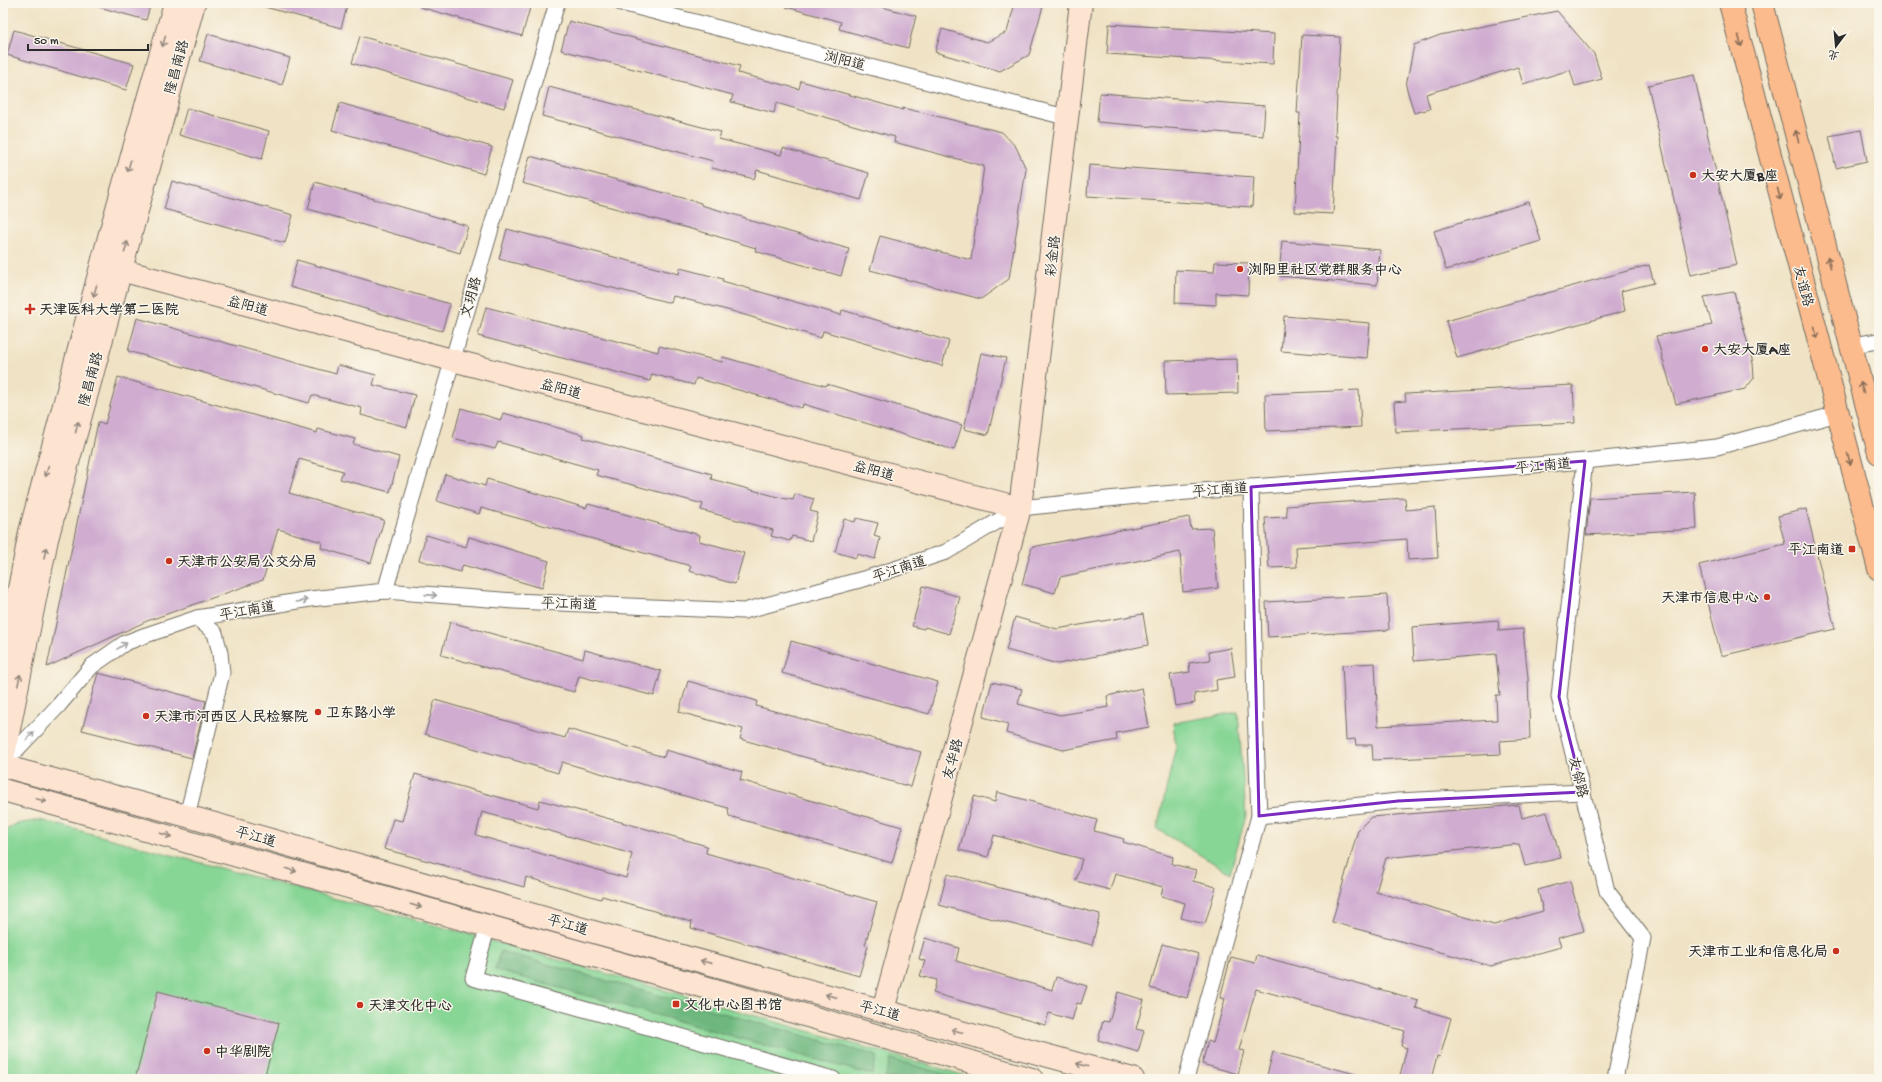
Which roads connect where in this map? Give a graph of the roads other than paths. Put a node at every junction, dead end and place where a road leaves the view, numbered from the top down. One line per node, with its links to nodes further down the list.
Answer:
1 (175, 3): 9 (main road, 隆昌南路, one-way to 9)
2 (194, 3): 9 (main road, 隆昌南路, one-way to 2)
3 (557, 3): 12 (street, 文玥路)
4 (621, 3): 8 (street, 浏阳道)
5 (1081, 3): 8 (main road, 彩金路)
6 (1730, 3): 13 (main road, 友谊路, one-way to 13)
7 (1762, 3): 11 (main road, one-way to 7)
8 (1069, 118): 17 (main road, 彩金路)
9 (111, 268): 12 (main road, 益阳道); 21 (main road, 隆昌南路, one-way to 21); 22 (main road, 隆昌南路, one-way to 9)
10 (1879, 341): 11 (street)
11 (1851, 345): 14 (main road, one-way to 11)
12 (452, 360): 17 (main road, 益阳道); 19 (street, 文玥路)
13 (1837, 414): 15 (street, 平江南道); 18 (main road, 友谊路, one-way to 18)
14 (1879, 453)
15 (1585, 461): 16 (street, 平江南道); 25 (street, 友邻路)
16 (1251, 487): 17 (street, 平江南道); 27 (street)
17 (1020, 508): 19 (street, 平江南道, one-way to 17); 29 (main road, 友华路)
18 (1879, 569)
19 (385, 591): 20 (street, 平江南道, one-way to 19)
20 (197, 618): 23 (street, 平江南道, one-way to 20); 26 (street)
21 (3, 672)
22 (3, 759)
23 (3, 765): 26 (main road, 平江道)
24 (3, 790): 28 (main road, 平江道, one-way to 28)
25 (1583, 792): 27 (street); 34 (street, 友邻路)
26 (187, 816): 29 (main road, 平江道, one-way to 26)
27 (1259, 816): 33 (street)
28 (488, 926): 30 (street); 31 (main road, 平江道)
29 (883, 1010): 32 (main road, 平江道, one-way to 29)
30 (832, 1079)
31 (1032, 1079)
32 (1133, 1079)
33 (1186, 1079)
34 (1615, 1079)

